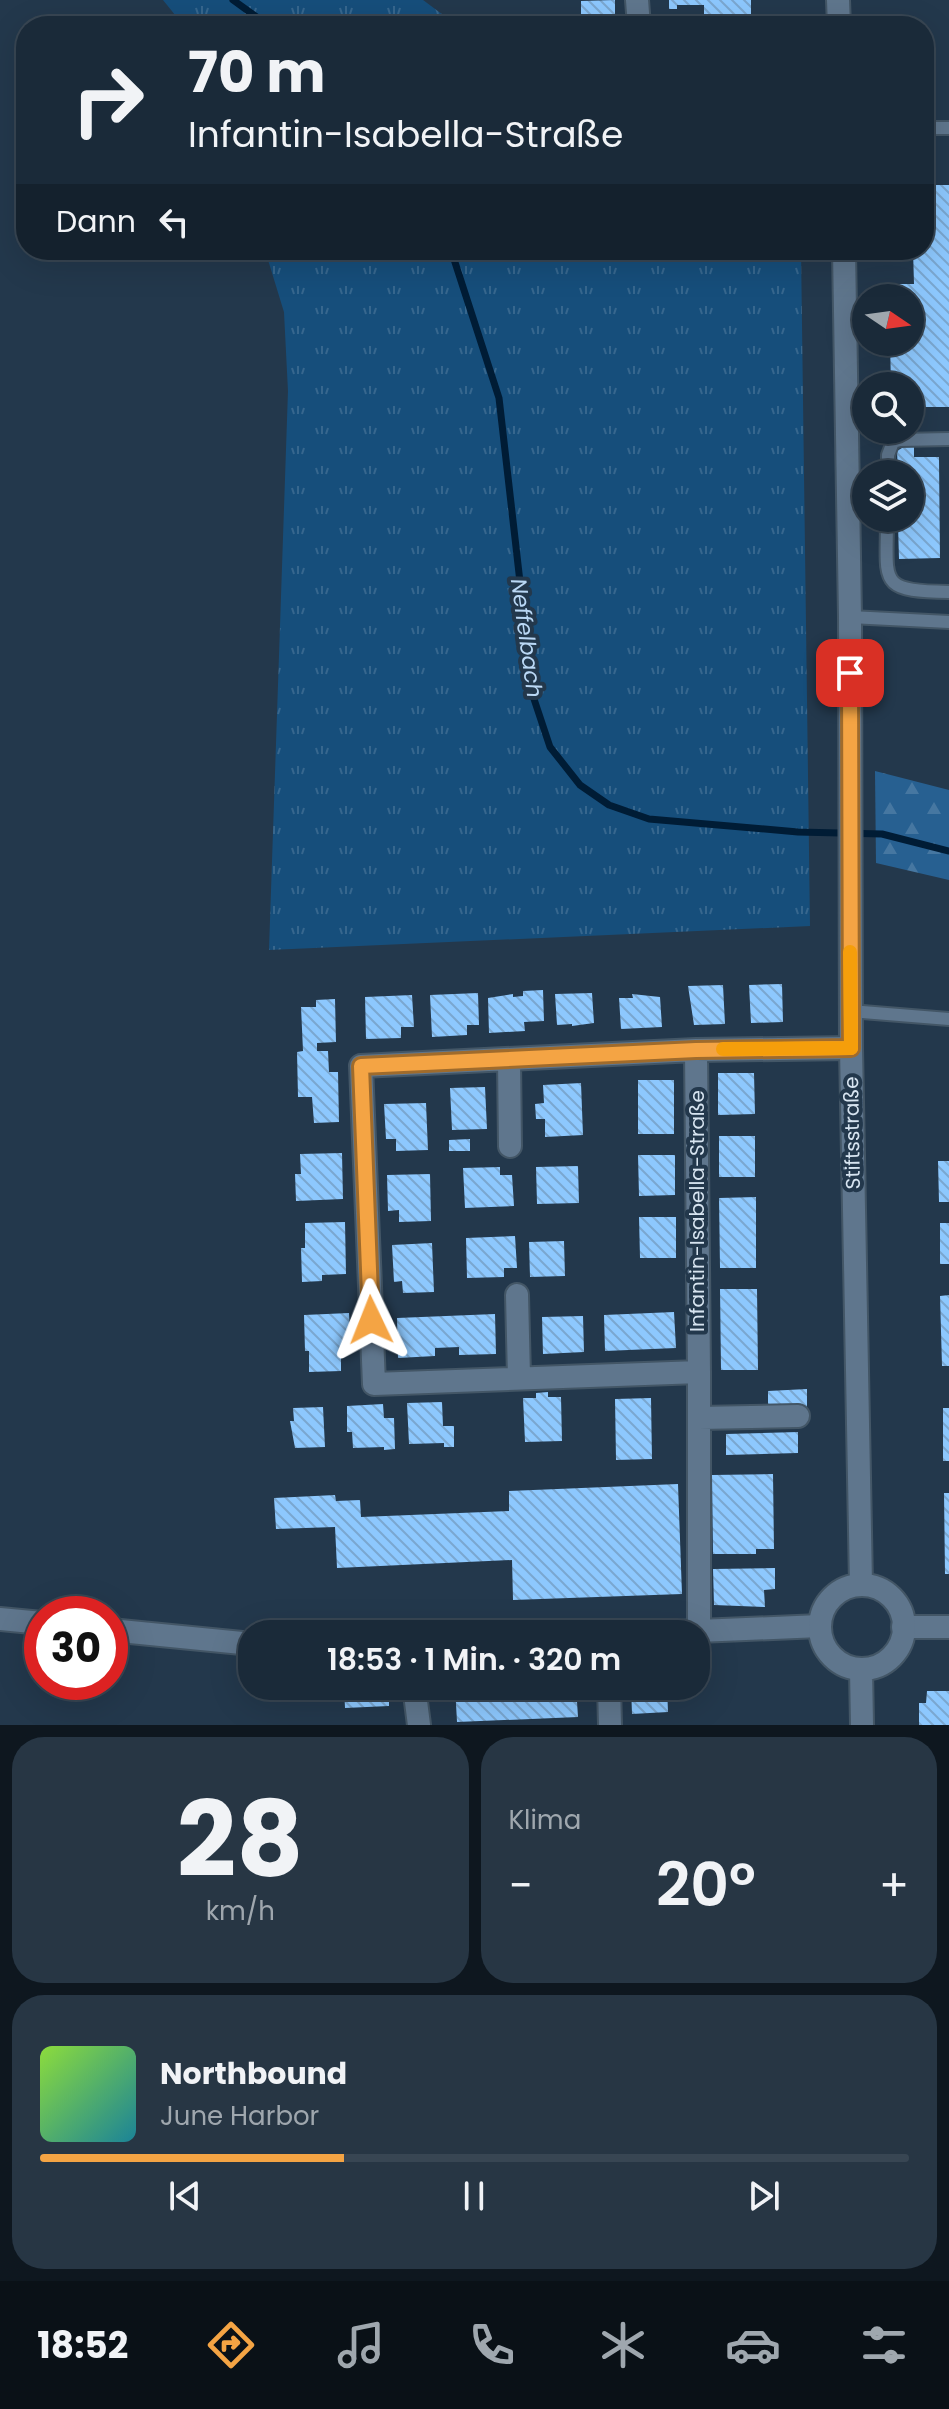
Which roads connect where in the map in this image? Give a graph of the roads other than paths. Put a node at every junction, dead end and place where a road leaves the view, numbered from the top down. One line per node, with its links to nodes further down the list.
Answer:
1 (844, 260): 6 (street, Stiftsstraße)
2 (949, 439): 3 (lane)
3 (888, 460)
4 (887, 532): 5 (lane)
5 (949, 592)
6 (850, 617): 7 (lane); 8 (street, Stiftsstraße)
7 (949, 622)
8 (850, 1011): 9 (lane); 10 (street, Stiftsstraße)
9 (949, 1019)
10 (851, 1048): 11 (street); 19 (street, Stiftsstraße)
11 (696, 1050): 12 (street); 15 (street, Infantin-Isabella-Straße)
12 (509, 1060): 13 (street); 16 (street)
13 (510, 1146)
14 (517, 1295): 16 (street)
15 (699, 1372): 16 (street); 18 (street, Infantin-Isabella-Straße)
16 (519, 1377)
17 (798, 1416): 18 (street)
18 (699, 1418): 21 (street, Infantin-Isabella-Straße)
19 (861, 1585): 23 (street); 24 (street)
20 (0, 1619): 22 (street)
21 (699, 1620)
22 (24, 1621)
23 (820, 1626): 26 (street); 29 (street)
24 (903, 1627): 25 (street); 29 (street)
25 (949, 1627)
26 (710, 1630)
27 (128, 1632): 28 (street)
28 (238, 1643)
29 (861, 1669): 34 (street)
30 (416, 1700): 32 (street)
31 (609, 1700): 33 (street)
32 (419, 1725)
33 (610, 1725)
34 (862, 1725)

